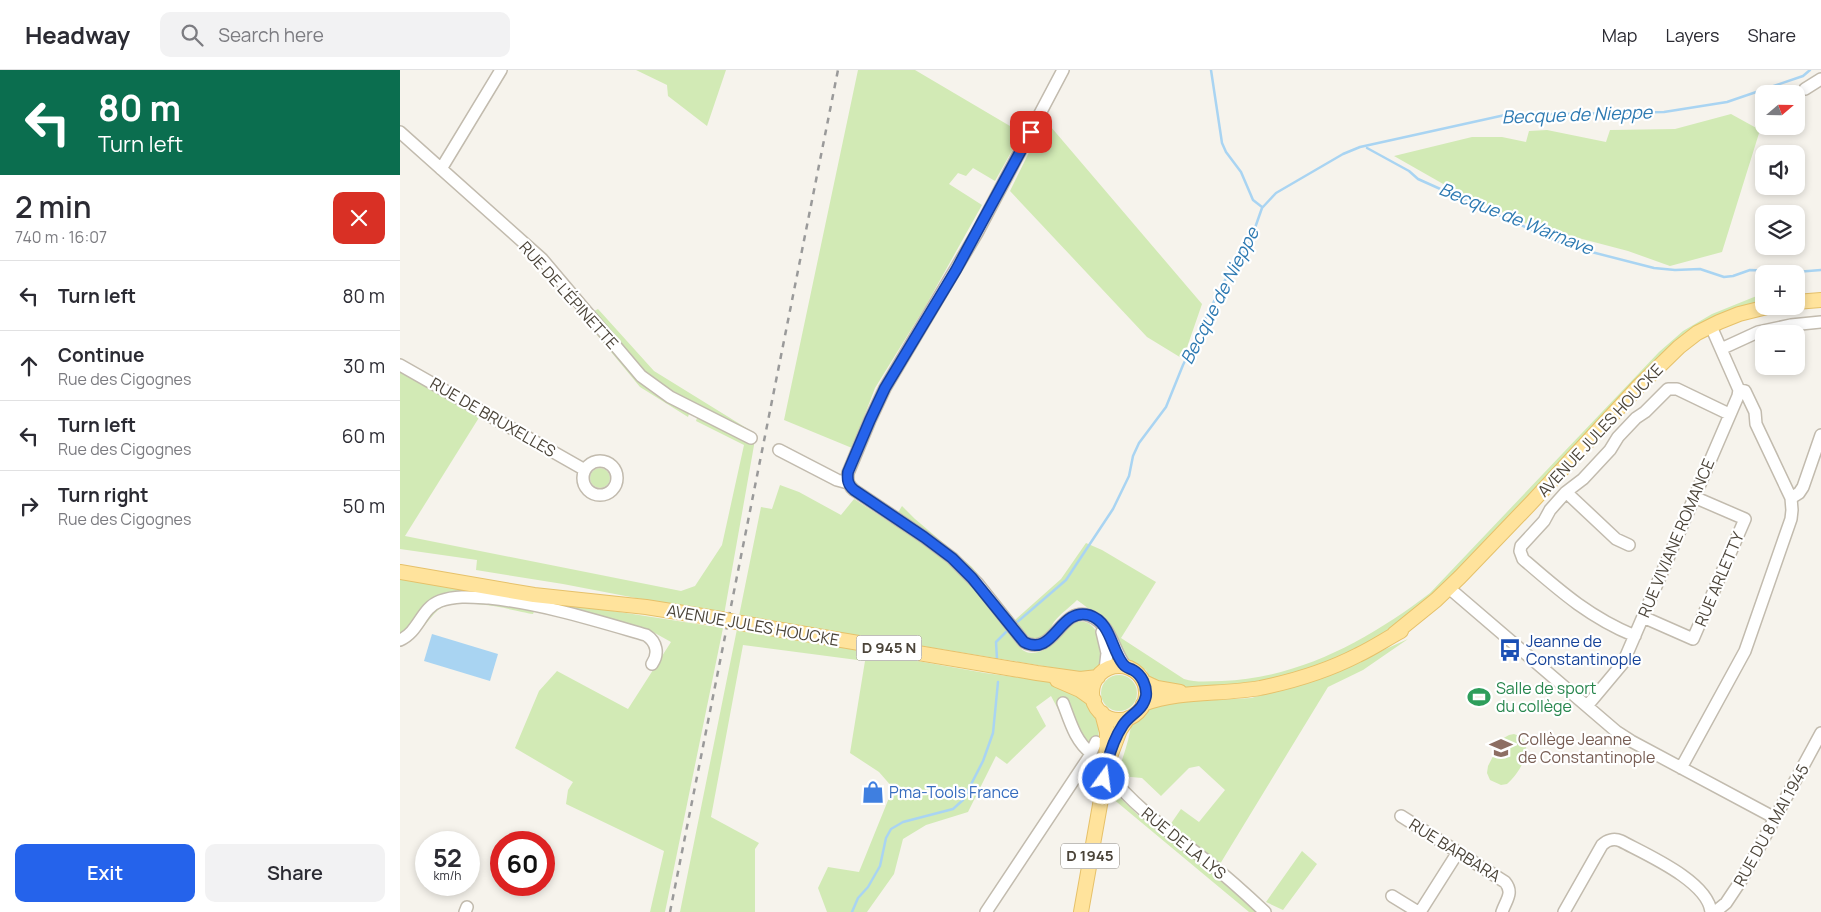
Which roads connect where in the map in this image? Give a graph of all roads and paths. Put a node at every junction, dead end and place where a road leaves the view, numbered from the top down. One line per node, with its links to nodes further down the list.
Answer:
1 (501, 70): 6 (street)
2 (1063, 70): 22 (street)
3 (1821, 80): 4 (street)
4 (1805, 89)
5 (400, 132): 6 (street, RUE DE L'ÉPINETTE)
6 (441, 168): 19 (street, RUE DE L'ÉPINETTE)
7 (1821, 300): 8 (main road)
8 (1805, 301)
9 (1755, 311): 10 (main road, AVENUE JULES HOUCKE)
10 (1751, 312): 12 (main road, AVENUE JULES HOUCKE); 14 (main road, AVENUE JULES HOUCKE)
11 (1821, 322): 13 (street)
12 (1713, 331): 13 (street); 14 (main road, AVENUE JULES HOUCKE)
13 (1721, 348): 16 (street)
14 (1669, 357): 29 (main road, AVENUE JULES HOUCKE)
15 (400, 365): 21 (street, RUE DE BRUXELLES)
16 (1739, 390): 17 (street, RUE VIVIANE ROMANCE); 25 (street)
17 (1730, 414): 23 (street); 24 (street, RUE VIVIANE ROMANCE)
18 (1821, 435): 25 (street)
19 (751, 438)
20 (780, 450): 22 (street)
21 (585, 470)
22 (848, 483): 32 (street)
23 (1566, 492): 26 (street); 33 (street)
24 (1694, 497): 31 (street, RUE VIVIANE ROMANCE); 31 (street, RUE ARLETTY)
25 (1791, 498): 50 (street)
26 (1629, 545)
27 (400, 563): 30 (main road, AVENUE JULES HOUCKE / D 945 N)
28 (400, 572): 30 (main road, AVENUE JULES HOUCKE / D 945 N)
29 (1452, 590): 40 (main road, AVENUE JULES HOUCKE); 44 (street)
30 (646, 607): 37 (main road, AVENUE JULES HOUCKE / D 945 N, bridge)
31 (1643, 617): 33 (street, RUE VIVIANE ROMANCE)
32 (1095, 619): 36 (street); 38 (street)
33 (1635, 636): 44 (street, RUE VIVIANE ROMANCE)
34 (400, 640): 35 (street)
35 (652, 664)
36 (1126, 667): 38 (main road); 39 (main road)
37 (1037, 673): 38 (main road, AVENUE JULES HOUCKE / D 945 N); 41 (main road, AVENUE JULES HOUCKE / D 945 N)
38 (1101, 673): 41 (main road)
39 (1144, 682): 40 (main road, AVENUE JULES HOUCKE); 43 (main road)
40 (1191, 694): 43 (main road, AVENUE JULES HOUCKE)
41 (1094, 700): 45 (main road)
42 (1063, 703): 49 (street)
43 (1143, 704): 46 (main road)
44 (1587, 706): 50 (street)
45 (1102, 713): 46 (main road); 51 (main road, D 1945)
46 (1128, 718): 51 (main road, D 1945)
47 (1821, 733): 53 (street, RUE DU 8 MAI 1945)
48 (1096, 742): 49 (street)
49 (1091, 753): 56 (street)
50 (1681, 768): 53 (street)
51 (1106, 771): 57 (main road, D 1945); 58 (street, RUE DE LA LYS)
52 (1401, 816): 54 (street, RUE BARBARA)
53 (1775, 818): 63 (street, RUE DU 8 MAI 1945)
54 (1458, 852): 59 (street); 60 (street, RUE BARBARA)
55 (1392, 896): 59 (street)
56 (986, 912)
57 (1081, 912)
58 (1265, 912)
59 (1419, 912)
60 (1502, 912)
61 (1564, 912): 62 (street)
62 (1710, 912)
63 (1715, 912)

